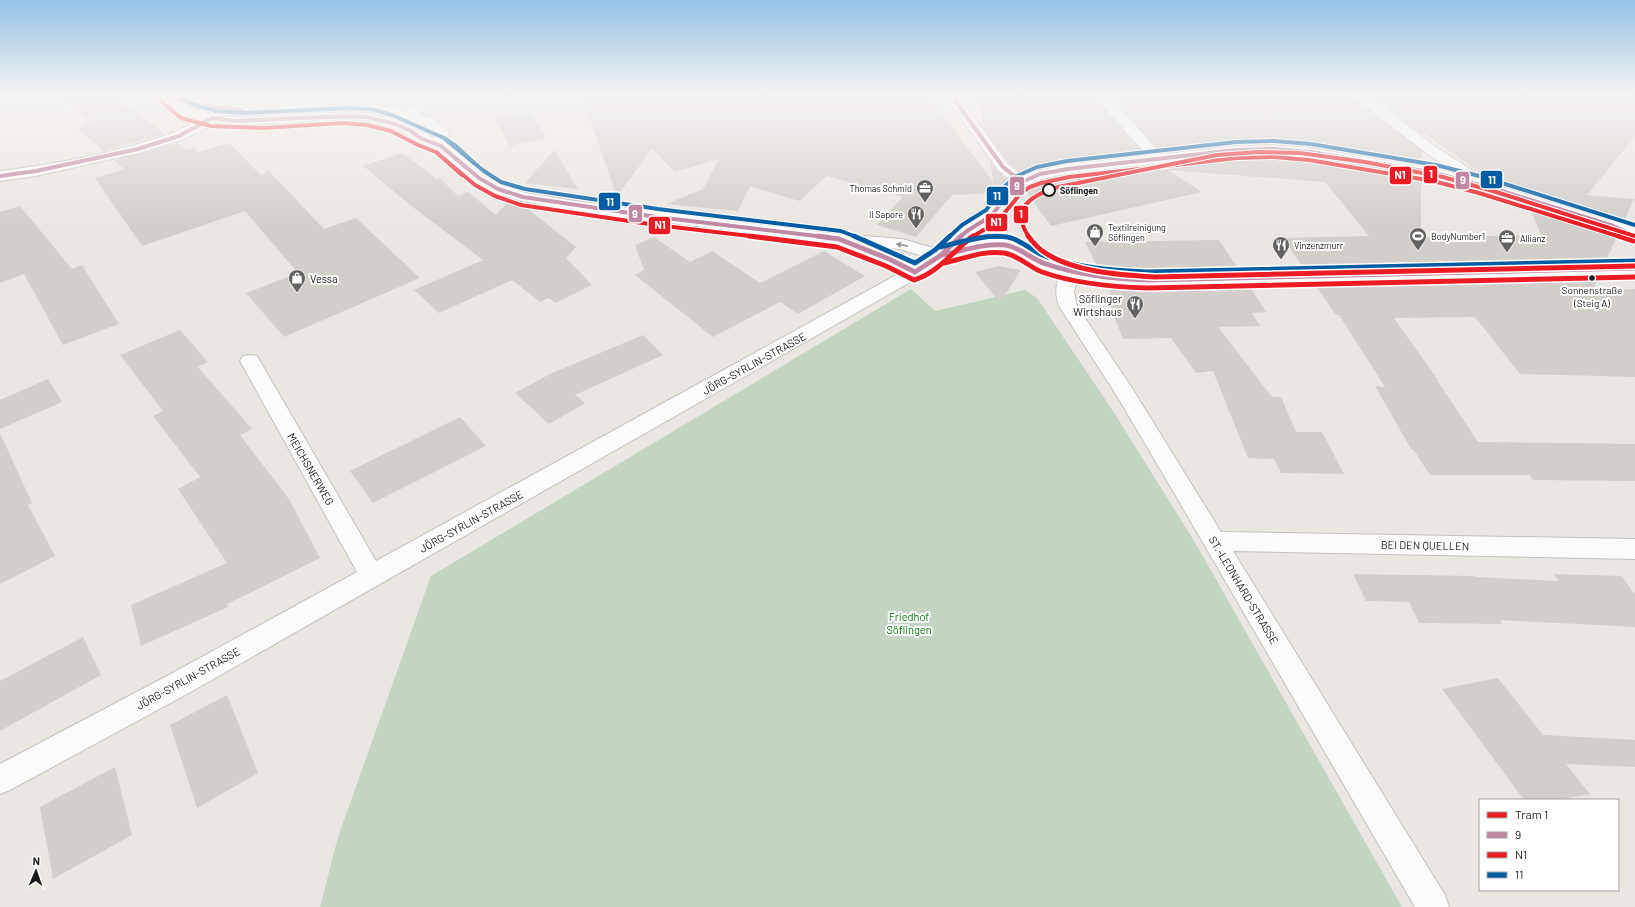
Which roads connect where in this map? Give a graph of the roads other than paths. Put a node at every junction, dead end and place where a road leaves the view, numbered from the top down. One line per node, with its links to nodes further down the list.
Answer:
1 (175, 137): 11 (street)
2 (419, 137): 7 (street)
3 (442, 137): 7 (street)
4 (982, 137): 12 (street)
5 (1139, 137): 9 (street)
6 (1414, 137): 8 (street)
7 (441, 146): 16 (street)
8 (1434, 152): 10 (street); 13 (street)
9 (1159, 160): 10 (street); 12 (street)
10 (1405, 167): 13 (street)
11 (0, 176)
12 (1022, 182): 14 (street)
13 (1492, 188): 15 (street)
14 (999, 208): 17 (street); 18 (street)
15 (1635, 235)
16 (839, 239): 18 (street, one-way to 16); 20 (street)
17 (1015, 247): 18 (street); 21 (street)
18 (940, 256): 20 (street, JÖRG-SYRLIN-STRASSE)
19 (1632, 268): 21 (street)
20 (915, 272): 25 (street, JÖRG-SYRLIN-STRASSE)
21 (1070, 272): 23 (street, ST.-LEONHARD-STRASSE)
22 (250, 362): 25 (street, MEICHSNERWEG)
23 (1214, 541): 24 (street, BEI DEN QUELLEN); 27 (street, ST.-LEONHARD-STRASSE)
24 (1635, 549)
25 (372, 576): 26 (street, JÖRG-SYRLIN-STRASSE)
26 (0, 780)
27 (1434, 907)

